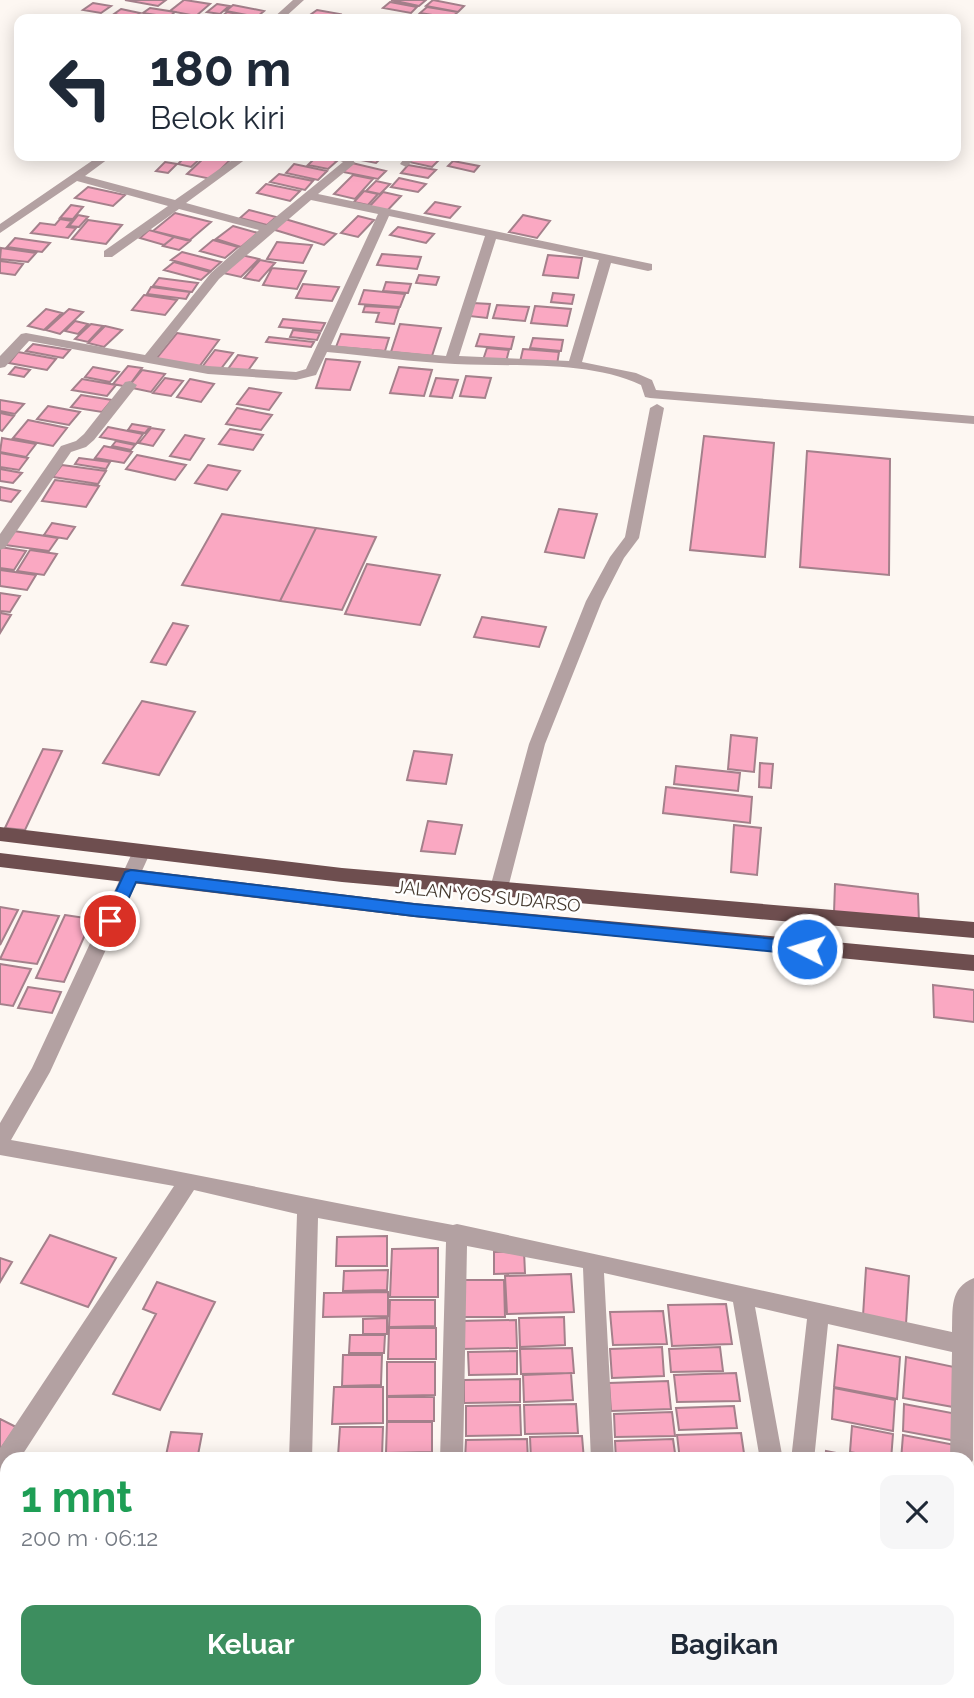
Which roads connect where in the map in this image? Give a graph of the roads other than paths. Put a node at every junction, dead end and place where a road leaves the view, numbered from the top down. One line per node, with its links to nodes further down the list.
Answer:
1 (299, 0): 2 (street)
2 (283, 14)
3 (99, 161): 6 (street)
4 (238, 161): 8 (street)
5 (348, 161): 7 (street)
6 (76, 177): 8 (street); 10 (street)
7 (310, 196): 9 (street); 11 (street)
8 (179, 204): 11 (street); 13 (street)
9 (385, 212): 12 (street); 16 (street)
10 (0, 229)
11 (268, 229): 17 (street)
12 (491, 235): 14 (street); 18 (street)
13 (108, 254)
14 (606, 258): 15 (street); 20 (street)
15 (648, 267)
16 (322, 348): 17 (street); 18 (street)
17 (148, 360): 19 (street)
18 (451, 360): 20 (street)
19 (0, 364)
20 (574, 366): 23 (street)
21 (130, 385): 24 (street)
22 (657, 408): 29 (street)
23 (974, 420)
24 (0, 545)
25 (0, 834): 26 (highway, JALAN YOS SUDARSO)
26 (142, 851): 28 (street); 29 (highway, JALAN YOS SUDARSO)
27 (0, 860): 28 (highway, JALAN YOS SUDARSO)
28 (131, 876): 32 (highway, JALAN YOS SUDARSO); 34 (street)
29 (499, 888): 30 (highway, JALAN YOS SUDARSO)
30 (749, 912): 31 (highway, JALAN YOS SUDARSO); 32 (highway)
31 (974, 930)
32 (752, 944): 33 (highway, JALAN YOS SUDARSO)
33 (974, 963)
34 (0, 1141)
35 (0, 1146): 36 (street)
36 (189, 1180): 37 (street); 44 (street)
37 (309, 1207): 38 (street); 45 (street)
38 (457, 1233): 39 (street); 46 (street)
39 (593, 1261): 41 (street); 47 (street)
40 (974, 1289): 43 (street)
41 (742, 1294): 42 (street); 48 (street)
42 (820, 1311): 43 (street); 49 (street)
43 (962, 1344): 50 (street)
44 (10, 1452)
45 (300, 1452)
46 (451, 1452)
47 (603, 1452)
48 (771, 1452)
49 (803, 1452)
50 (961, 1452)

